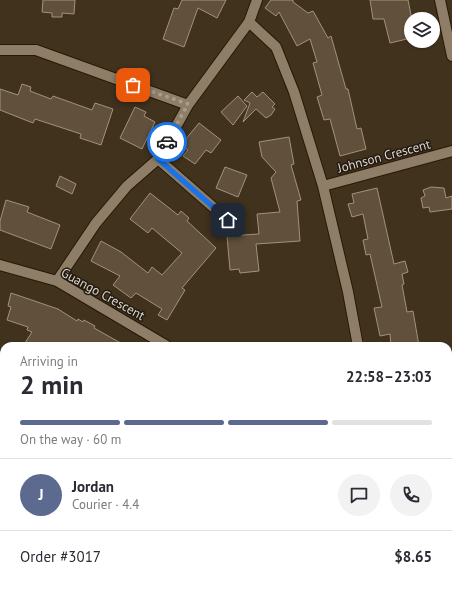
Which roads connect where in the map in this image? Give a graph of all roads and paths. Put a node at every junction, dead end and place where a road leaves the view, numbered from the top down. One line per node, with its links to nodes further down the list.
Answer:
1 (257, 0): 3 (street)
2 (440, 0): 5 (street)
3 (249, 22): 6 (street); 9 (street)
4 (0, 50): 6 (street)
5 (452, 56)
6 (188, 104): 8 (street)
7 (452, 151): 9 (street, Johnson Crescent)
8 (158, 159): 10 (street); 12 (street)
9 (323, 186): 14 (street)
10 (228, 220)
11 (0, 265): 12 (street, Guango Crescent)
12 (57, 281): 13 (street, Guango Crescent)
13 (161, 342)
14 (357, 342)

